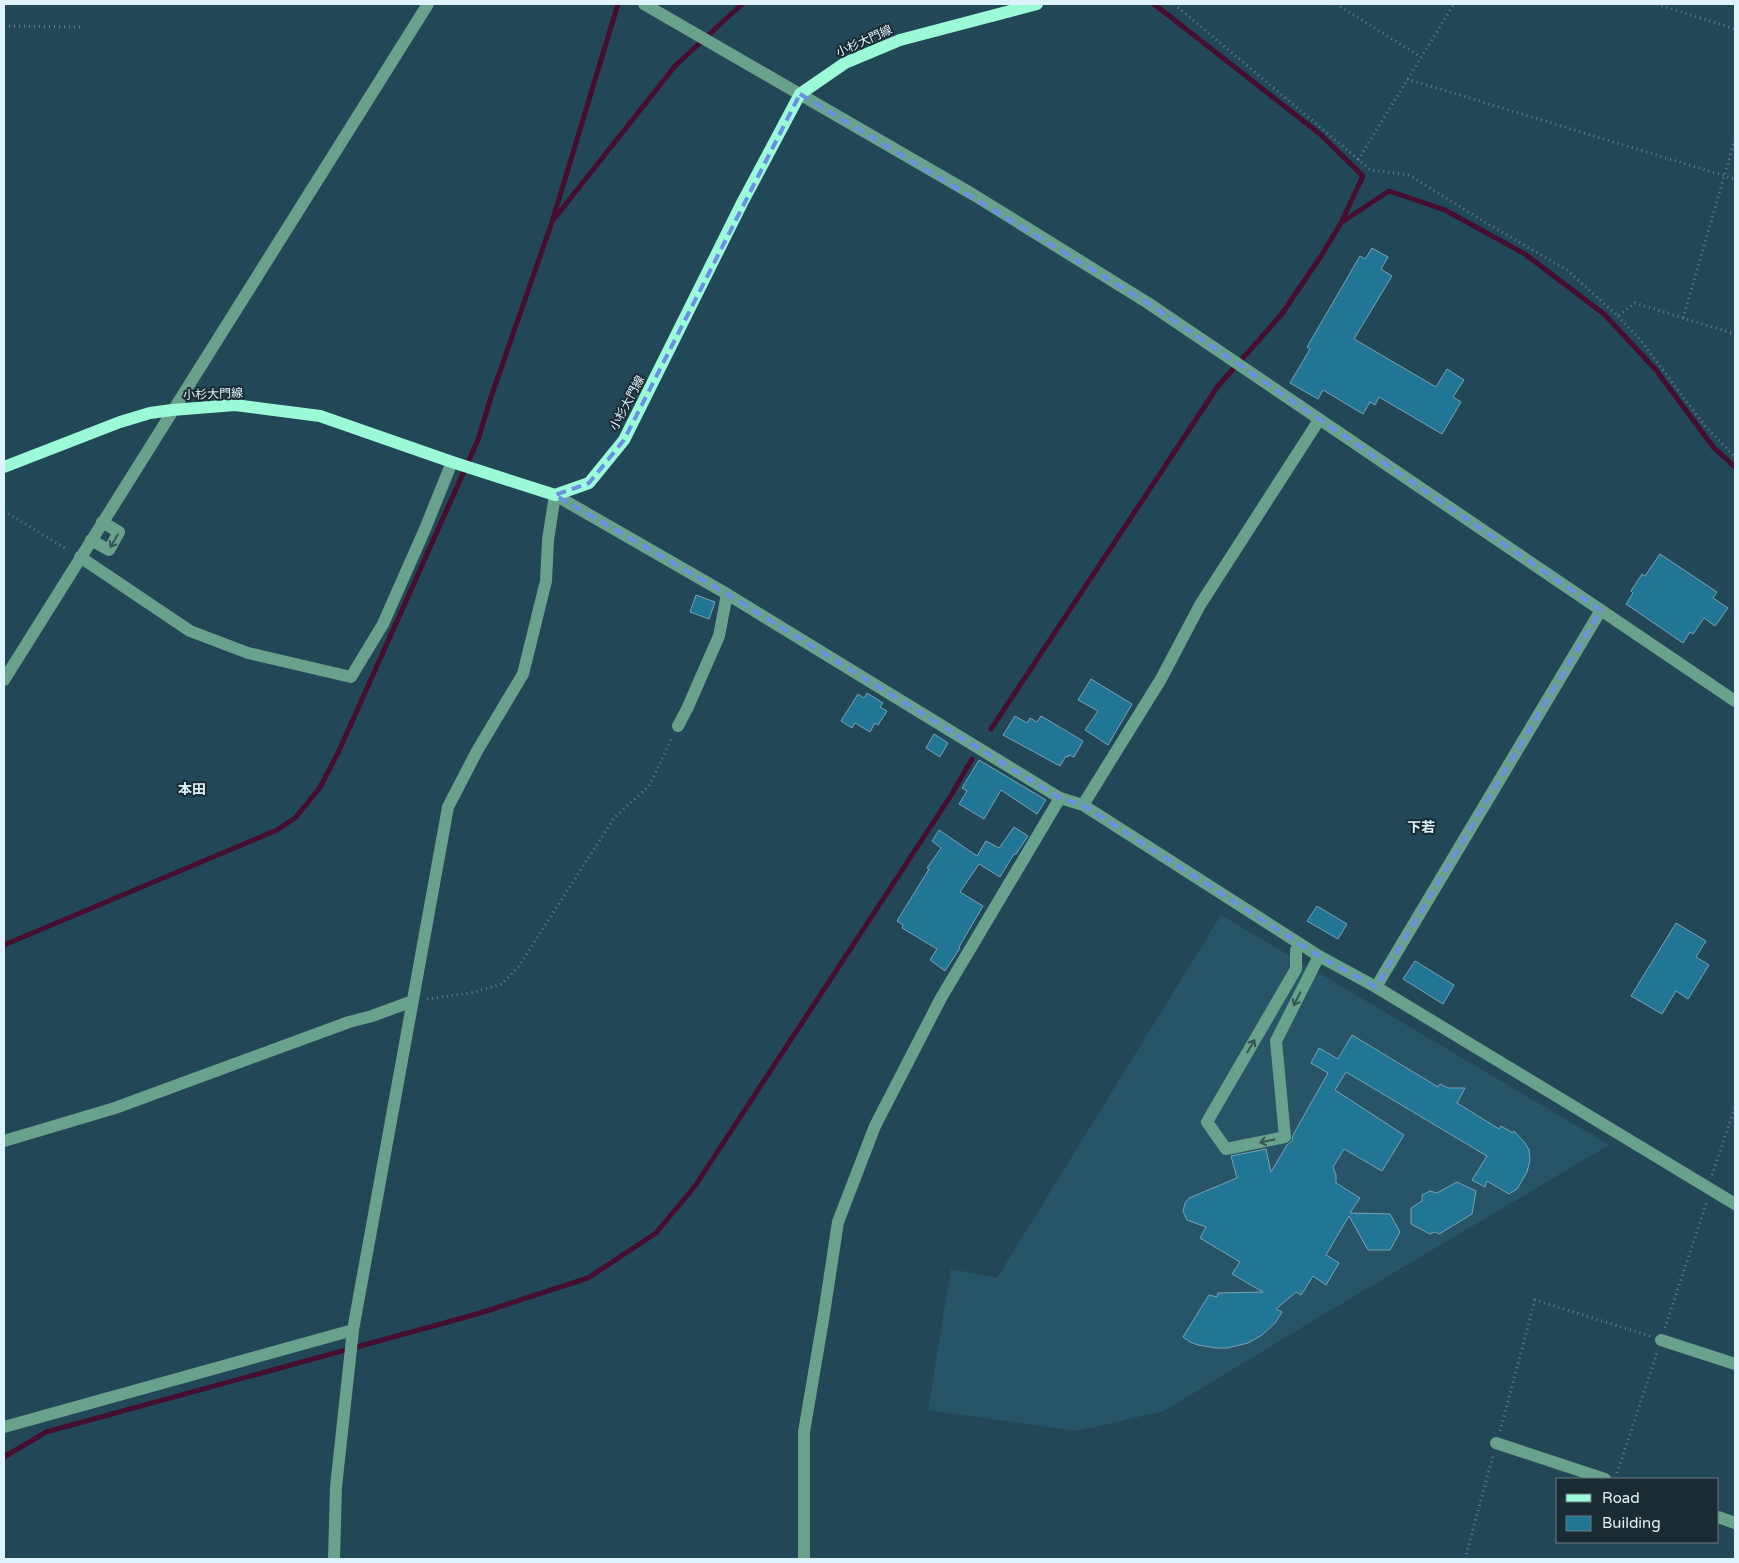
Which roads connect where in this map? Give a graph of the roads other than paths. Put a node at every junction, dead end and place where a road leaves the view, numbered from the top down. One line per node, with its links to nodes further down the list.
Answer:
1 (428, 4): 5 (street)
2 (644, 4): 4 (street)
3 (1037, 4): 4 (main road, 小杉大門線)
4 (800, 94): 6 (street); 9 (main road, 小杉大門線)
5 (172, 410): 7 (main road, 小杉大門線); 8 (main road, 小杉大門線); 10 (street)
6 (1319, 420): 14 (street); 19 (street)
7 (452, 462): 9 (main road, 小杉大門線); 12 (street)
8 (4, 467)
9 (555, 495): 13 (street); 23 (street)
10 (102, 522): 11 (street); 11 (street, one-way to 11)
11 (91, 540): 12 (street)
12 (80, 557): 15 (street)
13 (727, 594): 17 (street); 18 (street)
14 (1601, 610): 16 (street); 22 (street)
15 (4, 680)
16 (1735, 701)
17 (678, 726)
18 (1060, 798): 19 (street); 35 (street)
19 (1082, 805): 20 (street)
20 (1300, 944): 21 (street); 21 (street, one-way to 20)
21 (1319, 956): 22 (street)
22 (1376, 987): 25 (street)
23 (413, 1001): 24 (street); 26 (street)
24 (4, 1141)
25 (1735, 1204)
26 (353, 1330): 29 (street); 34 (street)
27 (1661, 1340): 28 (street)
28 (1735, 1364)
29 (4, 1427)
30 (1496, 1443): 31 (street)
31 (1602, 1478)
32 (1719, 1517): 33 (street)
33 (1735, 1523)
34 (334, 1559)
35 (804, 1559)

